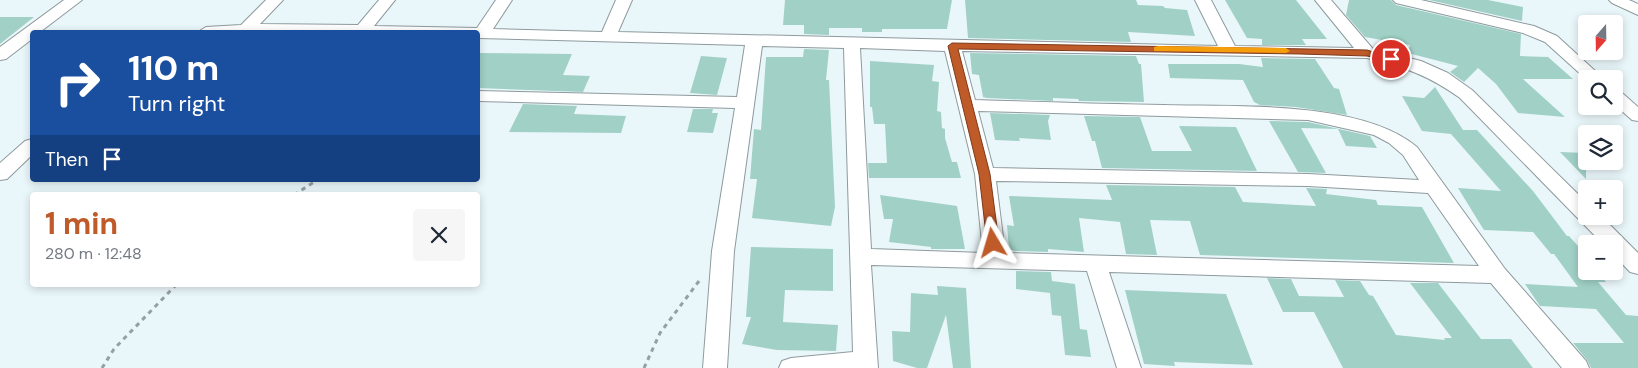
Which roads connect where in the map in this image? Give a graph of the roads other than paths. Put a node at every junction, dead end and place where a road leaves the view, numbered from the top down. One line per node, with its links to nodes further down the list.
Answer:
1 (74, 0): 12 (street)
2 (275, 0): 11 (street)
3 (387, 0): 14 (street)
4 (504, 0): 16 (street)
5 (624, 0): 18 (street)
6 (1203, 0): 22 (street)
7 (1323, 0): 23 (street)
8 (1401, 0): 25 (street)
9 (1617, 0): 10 (street)
10 (1638, 10)
11 (246, 29): 13 (street); 14 (street)
12 (34, 30)
13 (233, 30)
14 (362, 30)
15 (480, 32): 16 (street)
16 (483, 32): 18 (street)
17 (30, 33): 24 (street)
18 (609, 35): 19 (street)
19 (754, 41): 20 (street); 28 (street)
20 (852, 43): 21 (street); 37 (street)
21 (952, 46): 22 (street); 29 (street)
22 (1229, 50): 23 (street)
23 (1367, 53): 35 (street)
24 (0, 55)
25 (1586, 70)
26 (480, 96): 28 (street)
27 (1623, 102): 30 (street)
28 (745, 103): 43 (street)
29 (967, 105): 33 (street); 34 (street)
30 (1638, 116)
31 (30, 147): 32 (street)
32 (0, 174)
33 (985, 174): 34 (street); 38 (street)
34 (1434, 188): 41 (street)
35 (1578, 206)
36 (1597, 225): 40 (street)
37 (860, 257): 38 (street); 42 (street)
38 (995, 260): 39 (street)
39 (1096, 265): 41 (street); 45 (street)
40 (1638, 266)
41 (1497, 275): 46 (street)
42 (866, 364): 44 (street)
43 (715, 368)
44 (791, 368)
45 (1129, 368)
46 (1577, 368)

